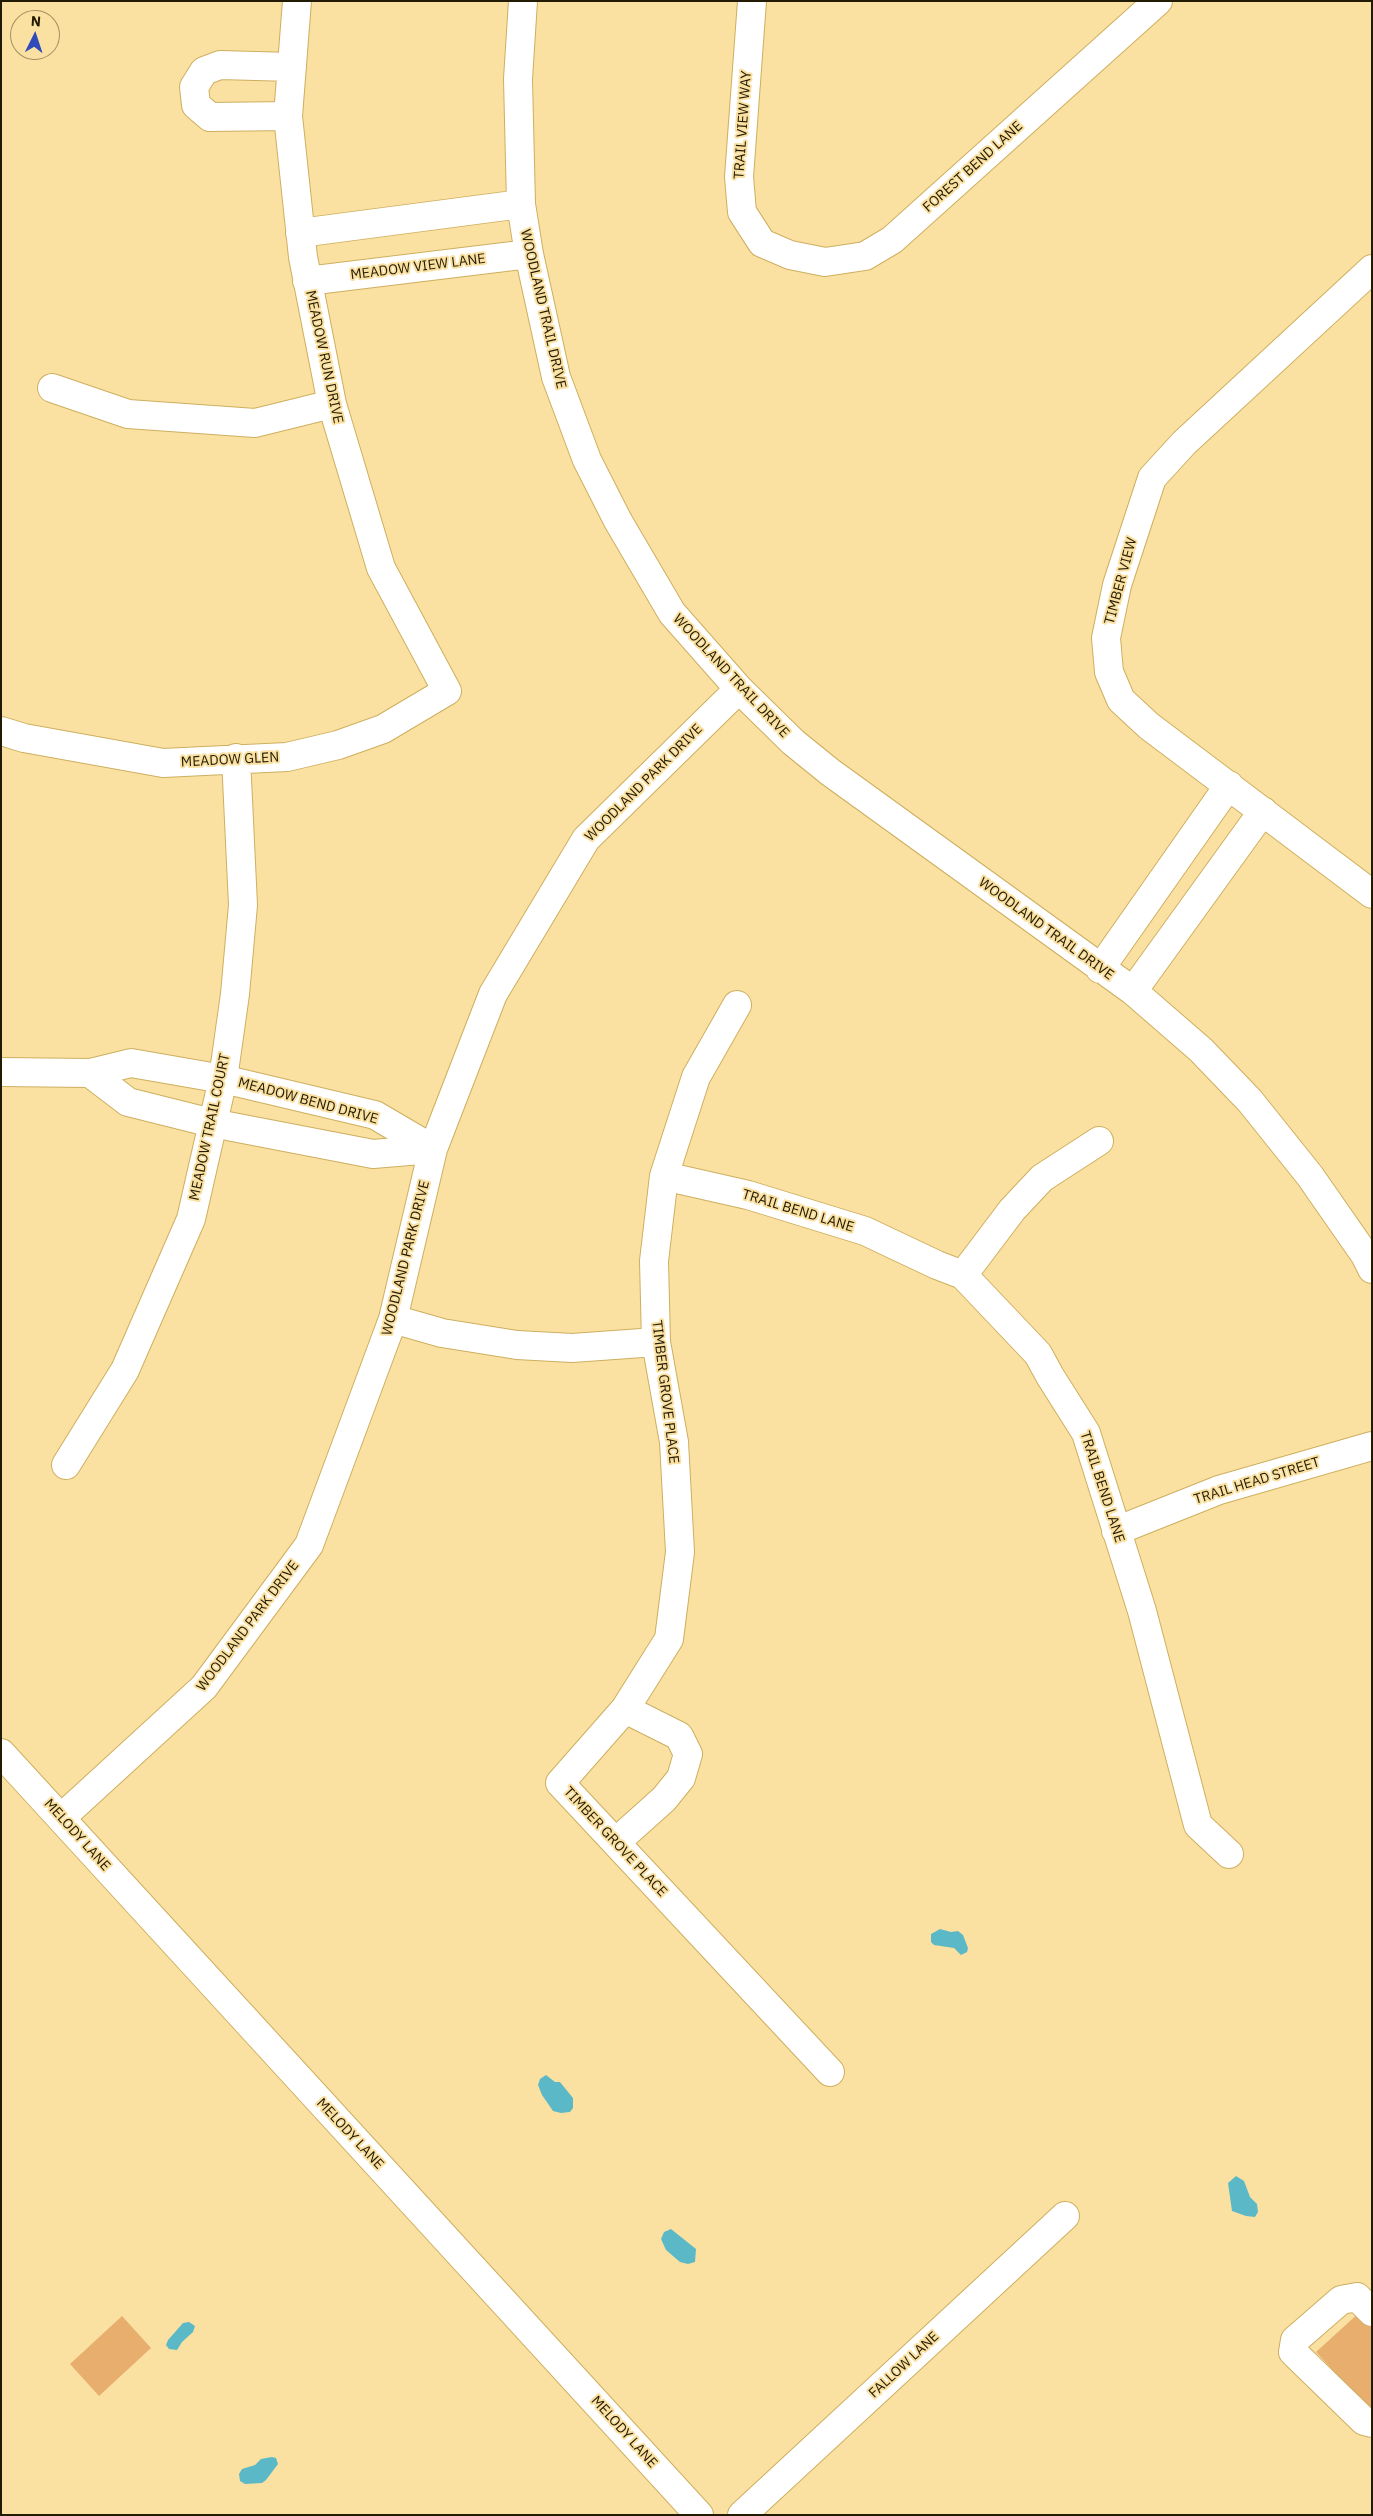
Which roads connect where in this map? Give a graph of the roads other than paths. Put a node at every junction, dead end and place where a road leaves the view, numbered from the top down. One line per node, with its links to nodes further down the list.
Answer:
1 (297, 1): 5 (street, MEADOW RUN DRIVE)
2 (524, 1): 7 (street, WOODLAND TRAIL DRIVE)
3 (752, 1): 9 (street, TRAIL VIEW WAY)
4 (1144, 6): 9 (street, FOREST BEND LANE)
5 (292, 67): 6 (street, MEADOW RUN DRIVE); 6 (street)
6 (288, 116): 8 (street, MEADOW RUN DRIVE)
7 (521, 204): 8 (street); 10 (street, WOODLAND TRAIL DRIVE)
8 (300, 233): 12 (street, MEADOW RUN DRIVE)
9 (762, 243)
10 (529, 254): 12 (street, MEADOW VIEW LANE); 15 (street, WOODLAND TRAIL DRIVE)
11 (1372, 269): 19 (street, TIMBER VIEW)
12 (307, 280): 14 (street, MEADOW RUN DRIVE)
13 (52, 388): 14 (street)
14 (332, 404): 16 (street, MEADOW RUN DRIVE)
15 (739, 689): 22 (street, WOODLAND TRAIL DRIVE); 30 (street, WOODLAND PARK DRIVE)
16 (448, 691): 18 (street, MEADOW GLEN)
17 (1, 732): 18 (street, MEADOW GLEN)
18 (236, 758): 27 (street, MEADOW TRAIL COURT)
19 (1229, 785): 20 (street, TIMBER VIEW); 22 (street)
20 (1263, 811): 21 (street, TIMBER VIEW); 23 (street)
21 (1372, 894)
22 (1100, 969): 23 (street, WOODLAND TRAIL DRIVE)
23 (1133, 991): 32 (street, WOODLAND TRAIL DRIVE)
24 (737, 1006): 31 (street, TIMBER GROVE PLACE)
25 (1, 1072): 26 (street, MEADOW BEND DRIVE)
26 (90, 1073): 27 (street, MEADOW BEND DRIVE); 28 (street)
27 (223, 1079): 28 (street, MEADOW TRAIL COURT); 30 (street, MEADOW BEND DRIVE)
28 (212, 1122): 30 (street); 37 (street, MEADOW TRAIL COURT)
29 (1099, 1141): 33 (street)
30 (433, 1149): 34 (street, WOODLAND PARK DRIVE)
31 (664, 1176): 33 (street, TRAIL BEND LANE); 35 (street, TIMBER GROVE PLACE)
32 (1372, 1269)
33 (963, 1275): 38 (street, TRAIL BEND LANE)
34 (393, 1319): 35 (street); 41 (street, WOODLAND PARK DRIVE)
35 (656, 1342): 39 (street, TIMBER GROVE PLACE)
36 (1372, 1446): 38 (street, TRAIL HEAD STREET)
37 (66, 1465)
38 (1116, 1532): 43 (street, TRAIL BEND LANE)
39 (624, 1709): 42 (street, TIMBER GROVE PLACE); 42 (street)
40 (1, 1753): 41 (street, MELODY LANE)
41 (61, 1818): 48 (street, MELODY LANE)
42 (616, 1842): 44 (street, TIMBER GROVE PLACE)
43 (1229, 1854)
44 (830, 2072)
45 (1065, 2216): 49 (street, FALLOW LANE)
46 (1372, 2312): 47 (street)
47 (1372, 2423)
48 (700, 2515)
49 (742, 2515)

